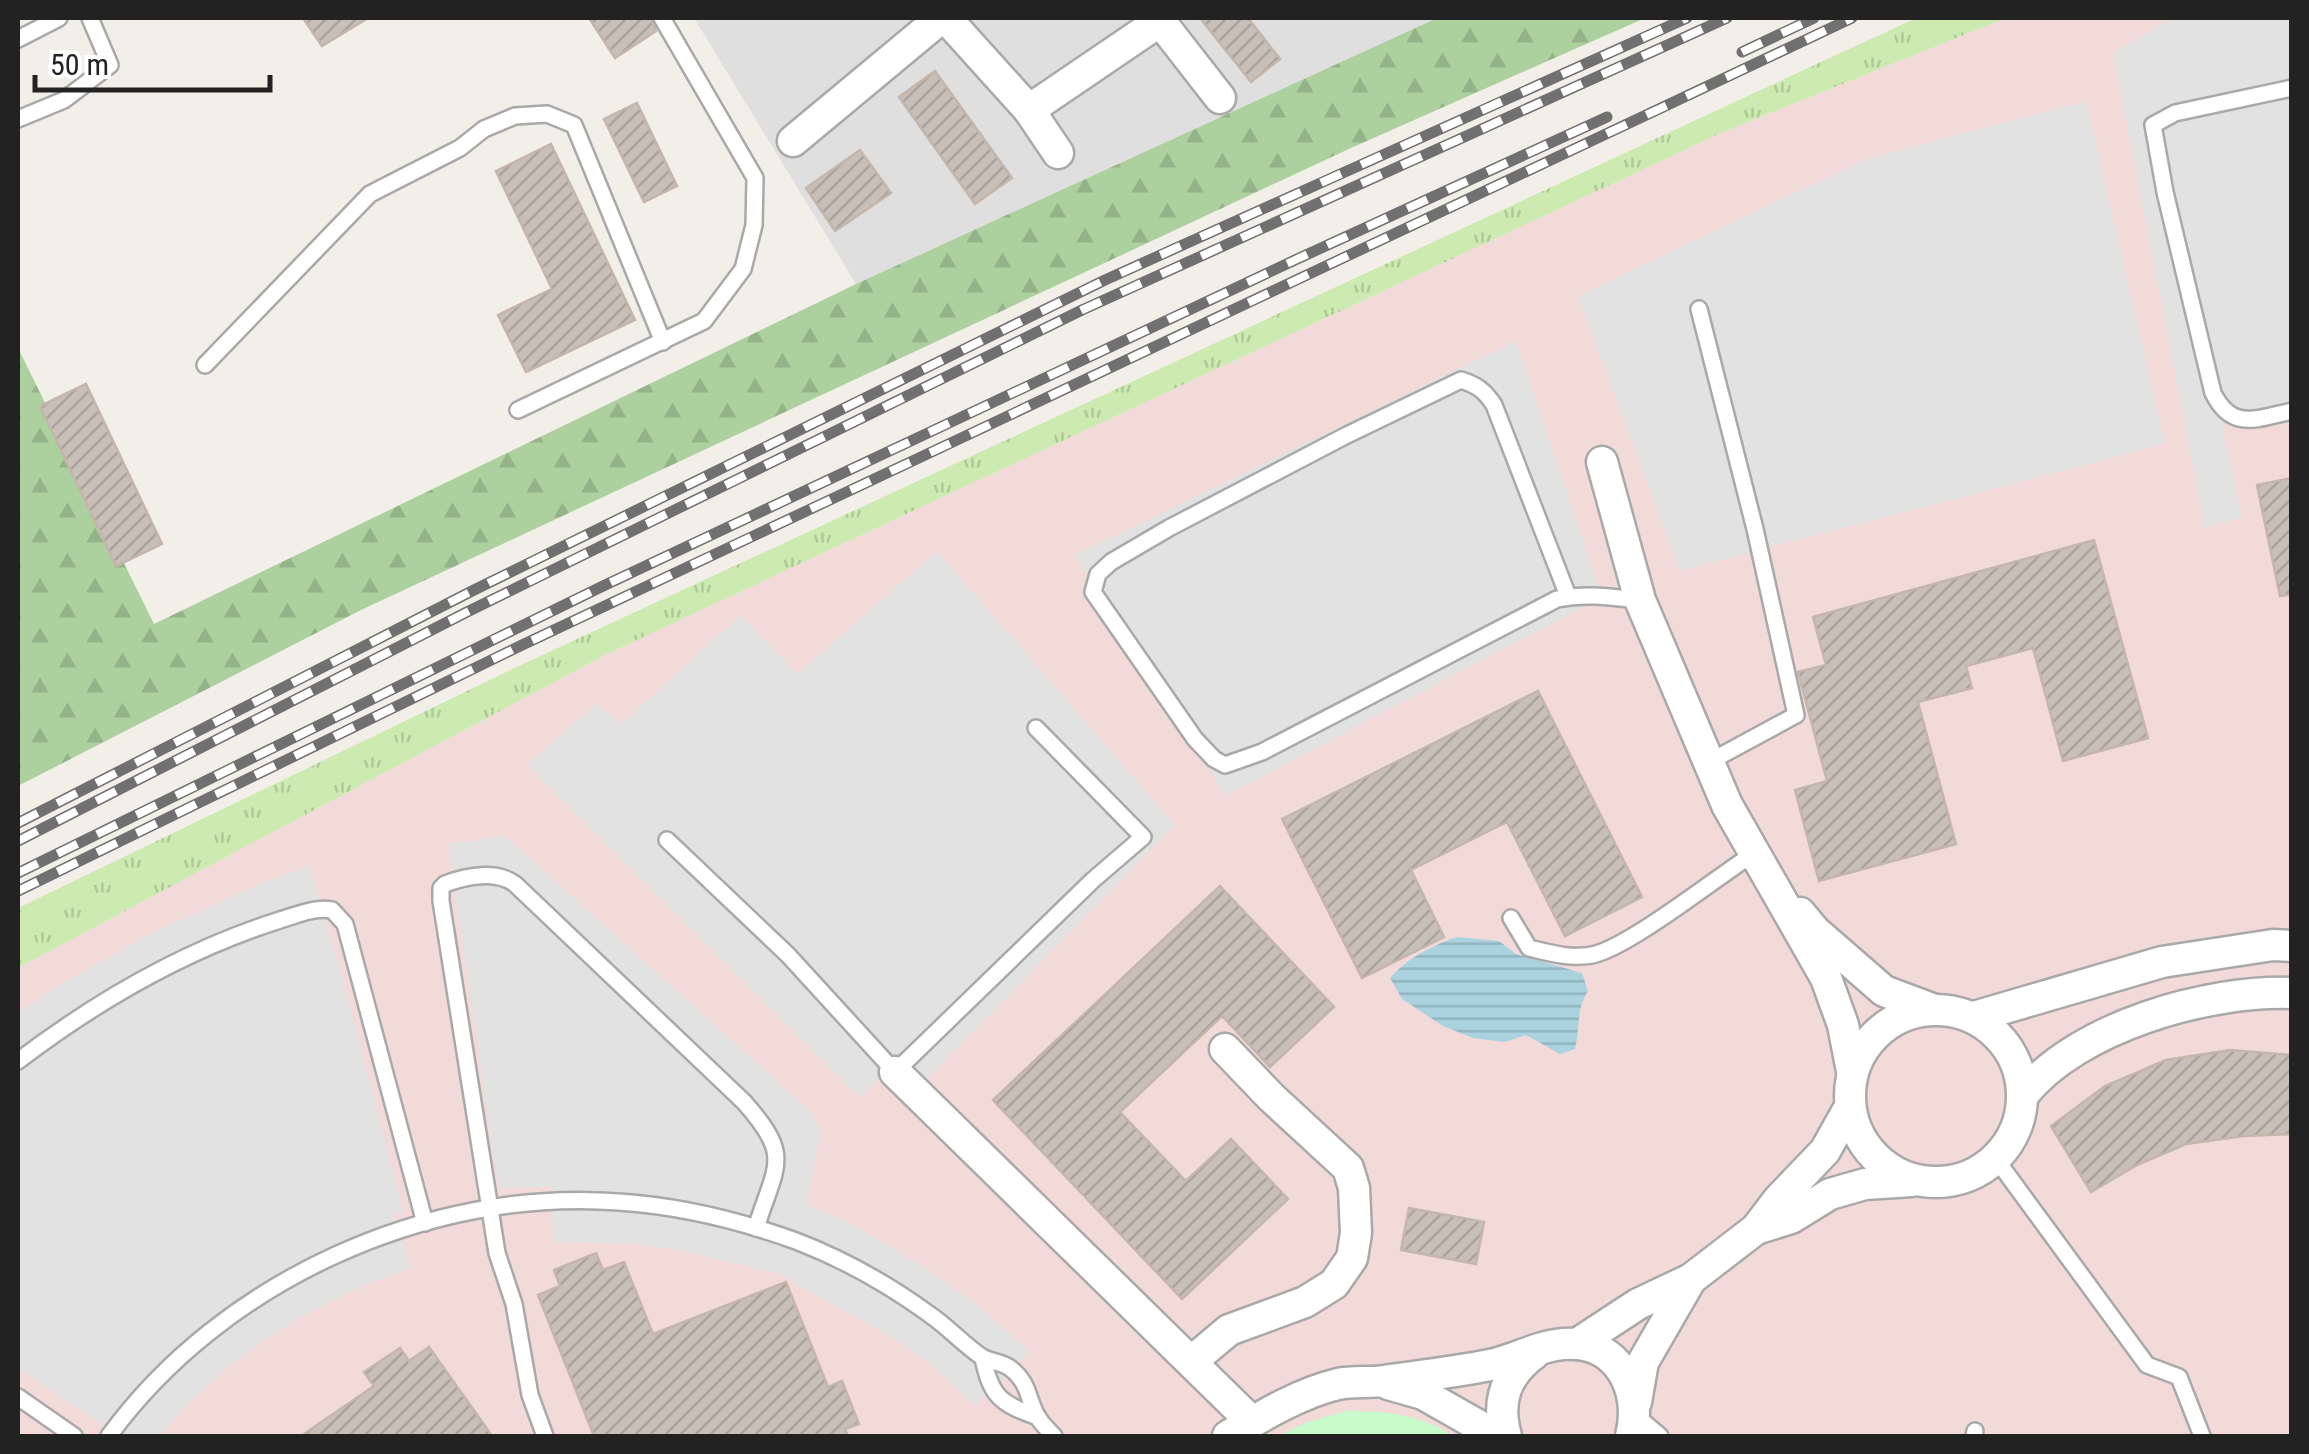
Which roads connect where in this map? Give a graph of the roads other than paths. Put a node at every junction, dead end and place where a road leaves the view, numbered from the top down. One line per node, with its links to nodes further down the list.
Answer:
1 (59, 18): 5 (lane)
2 (90, 18): 9 (lane)
3 (662, 18): 13 (lane)
4 (944, 18): 8 (street); 10 (street)
5 (18, 39)
6 (2292, 88): 16 (lane)
7 (1220, 98): 8 (street)
8 (1029, 110): 11 (street)
9 (18, 119)
10 (793, 141)
11 (1058, 152)
12 (1698, 309): 21 (lane)
13 (662, 342): 14 (lane); 15 (lane)
14 (205, 364)
15 (518, 410)
16 (2292, 411)
17 (1602, 462): 19 (street)
18 (1568, 596): 18 (lane); 19 (lane)
19 (1640, 600): 21 (street)
20 (1036, 728): 32 (lane)
21 (1709, 762): 23 (street)
22 (667, 840): 32 (lane)
23 (1756, 859): 24 (lane); 27 (street); 31 (street)
24 (1511, 918)
25 (2292, 946): 28 (street)
26 (2292, 993): 33 (street)
27 (1932, 1009): 28 (street); 31 (street)
28 (1974, 1017): 33 (street)
29 (1225, 1049): 45 (street)
30 (18, 1061): 38 (lane)
31 (1852, 1071): 34 (street)
32 (894, 1072): 45 (street)
33 (2024, 1095): 35 (street)
34 (1848, 1110): 36 (street); 40 (street)
35 (1996, 1159): 36 (street); 58 (lane)
36 (1915, 1180): 40 (street)
37 (490, 1210): 38 (lane); 39 (lane); 39 (lane); 53 (lane)
38 (425, 1223): 52 (lane)
39 (756, 1228): 44 (lane)
40 (1756, 1229): 41 (street)
41 (1691, 1279): 42 (street); 49 (street)
42 (1577, 1344): 43 (street); 49 (street)
43 (1537, 1351): 46 (street); 56 (street)
44 (984, 1358): 48 (lane); 48 (lane)
45 (1192, 1362): 50 (street)
46 (1382, 1382): 50 (street); 55 (street)
47 (18, 1396): 51 (lane)
48 (1038, 1417): 54 (lane)
49 (1634, 1418): 57 (lane)
50 (1240, 1429)
51 (74, 1436)
52 (108, 1436)
53 (545, 1436)
54 (1054, 1436)
55 (1497, 1436)
56 (1506, 1436)
57 (1660, 1436)
58 (2202, 1436)

